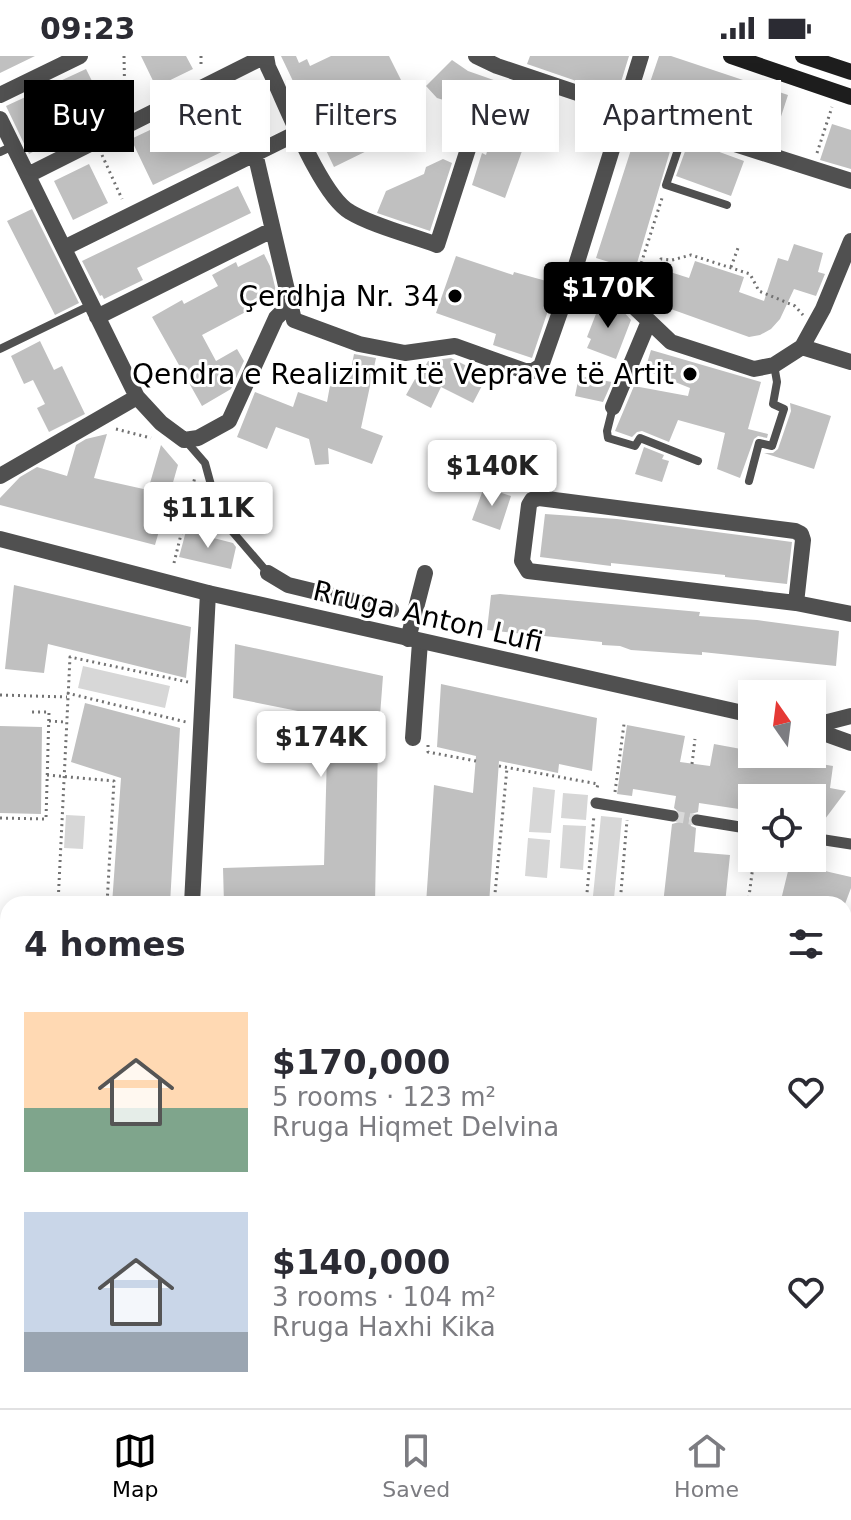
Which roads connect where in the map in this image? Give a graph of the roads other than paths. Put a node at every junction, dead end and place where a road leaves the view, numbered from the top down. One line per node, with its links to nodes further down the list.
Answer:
1 (80, 56): 11 (street)
2 (265, 56): 12 (street); 22 (street)
3 (641, 56): 8 (street)
4 (731, 56): 10 (main road)
5 (803, 56): 7 (main road)
6 (486, 63): 9 (street)
7 (851, 72)
8 (634, 80)
9 (575, 92)
10 (844, 94)
11 (0, 95)
12 (286, 105)
13 (0, 119): 15 (street)
14 (286, 138): 21 (street)
15 (7, 149): 22 (street)
16 (309, 152): 17 (street)
17 (467, 152)
18 (612, 152): 28 (street)
19 (678, 152): 24 (lane)
20 (762, 152): 23 (street)
21 (255, 153): 25 (street); 27 (street)
22 (28, 175): 27 (street)
23 (851, 181)
24 (727, 205)
25 (272, 230): 29 (street); 30 (street)
26 (851, 241): 32 (street)
27 (64, 248): 30 (street)
28 (573, 275): 29 (street); 31 (street)
29 (289, 305): 38 (street)
30 (94, 311): 33 (lane); 36 (street)
31 (649, 321): 35 (street); 37 (street)
32 (802, 347): 34 (street); 35 (street)
33 (0, 349)
34 (851, 362)
35 (774, 365): 41 (lane)
36 (137, 397): 38 (street); 40 (street)
37 (613, 407): 39 (lane)
38 (184, 440): 43 (lane)
39 (698, 461)
40 (0, 476)
41 (749, 481)
42 (0, 539): 45 (street, Rruga Anton Lufi)
43 (268, 573): 47 (street)
44 (425, 573): 49 (street)
45 (208, 593): 49 (street, Rruga Anton Lufi); 62 (street)
46 (796, 603): 46 (street); 48 (street)
47 (391, 610)
48 (851, 614)
49 (414, 641): 50 (street, Rruga Anton Lufi); 54 (street)
50 (738, 712)
51 (851, 716): 52 (street)
52 (826, 724)
53 (826, 733): 55 (street)
54 (413, 738)
55 (851, 743)
56 (596, 803): 57 (street)
57 (673, 816)
58 (697, 820): 59 (street)
59 (738, 827)
60 (826, 840): 61 (street)
61 (851, 844)
62 (192, 896)

